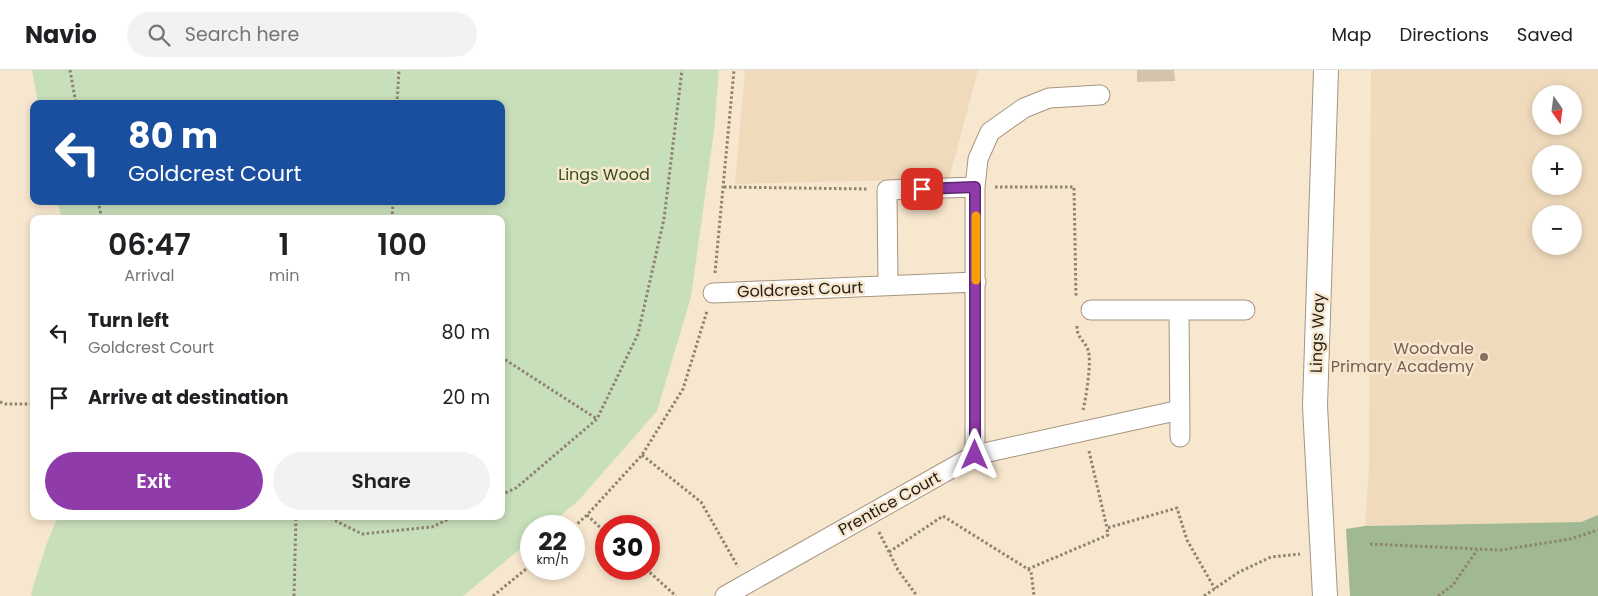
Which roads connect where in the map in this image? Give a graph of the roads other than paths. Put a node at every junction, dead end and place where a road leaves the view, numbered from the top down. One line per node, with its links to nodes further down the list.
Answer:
1 (1326, 70): 14 (street, Lings Way)
2 (1100, 96): 3 (street)
3 (975, 187): 4 (street); 5 (street)
4 (976, 282): 5 (street, Goldcrest Court); 12 (street)
5 (888, 286): 6 (street, Goldcrest Court)
6 (713, 293)
7 (1091, 310): 8 (street)
8 (1180, 310): 9 (street); 10 (street)
9 (1244, 310)
10 (1180, 410): 11 (street); 12 (street, Prentice Court)
11 (1180, 437)
12 (975, 455): 13 (street, Prentice Court)
13 (725, 596)
14 (1325, 596)

